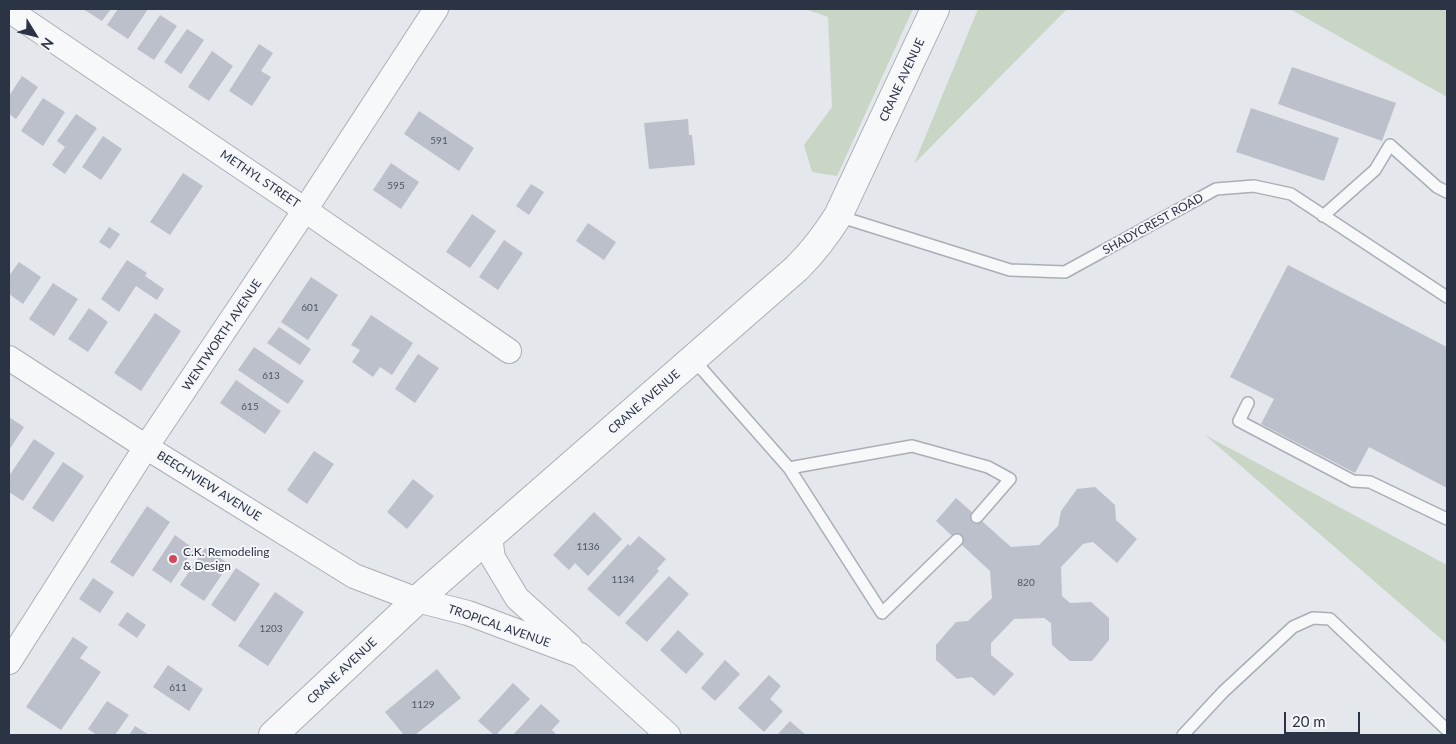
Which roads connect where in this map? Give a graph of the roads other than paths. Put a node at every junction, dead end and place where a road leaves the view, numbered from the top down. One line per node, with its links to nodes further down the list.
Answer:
1 (436, 9): 5 (street, WENTWORTH AVENUE)
2 (935, 9): 6 (street, CRANE AVENUE)
3 (9, 10): 5 (street, METHYL STREET)
4 (1447, 192): 7 (lane)
5 (305, 210): 9 (street, METHYL STREET); 13 (street, WENTWORTH AVENUE)
6 (838, 216): 7 (lane, SHADYCREST ROAD); 11 (street, CRANE AVENUE)
7 (1323, 216): 8 (lane, SHADYCREST ROAD)
8 (1447, 298)
9 (509, 351)
10 (9, 358): 13 (street, BEECHVIEW AVENUE)
11 (693, 359): 14 (lane); 17 (street, CRANE AVENUE)
12 (1248, 403): 16 (lane)
13 (146, 447): 19 (street, BEECHVIEW AVENUE); 21 (street, WENTWORTH AVENUE)
14 (790, 468): 15 (lane); 18 (lane)
15 (978, 518)
16 (1447, 519)
17 (490, 536): 19 (street, CRANE AVENUE); 20 (street, TROPICAL AVENUE)
18 (956, 540)
19 (418, 600): 20 (street, TROPICAL AVENUE); 23 (street, CRANE AVENUE)
20 (580, 655): 24 (street, TROPICAL AVENUE)
21 (9, 662)
22 (1447, 730): 25 (lane)
23 (273, 735)
24 (668, 735)
25 (1183, 735)

